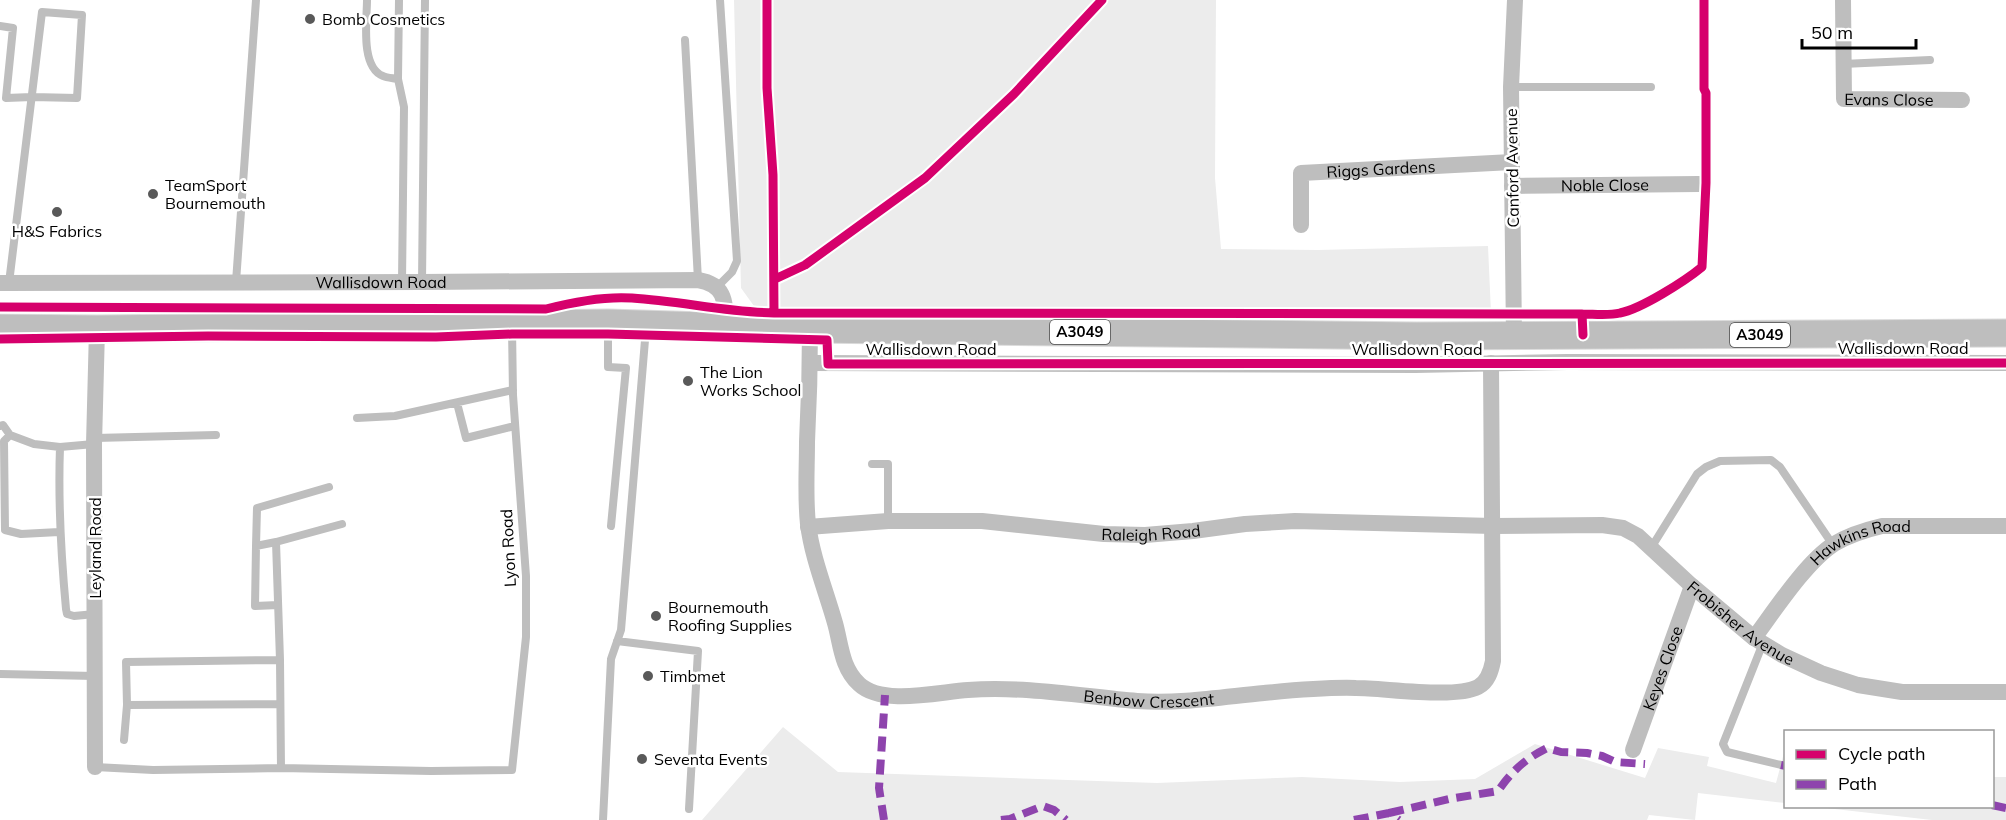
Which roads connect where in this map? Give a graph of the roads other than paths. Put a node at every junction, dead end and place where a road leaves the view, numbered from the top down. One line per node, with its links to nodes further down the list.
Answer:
1 (256, 0): 23 (lane)
2 (368, 0): 12 (lane)
3 (399, 0): 12 (lane)
4 (425, 0): 25 (lane)
5 (720, 0): 27 (lane)
6 (1515, 0): 13 (street, Canford Avenue)
7 (1843, 0): 11 (street, Evans Close)
8 (0, 26): 16 (lane)
9 (685, 40): 22 (lane)
10 (1930, 60): 11 (lane)
11 (1844, 64): 17 (street, Evans Close)
12 (398, 79): 24 (lane)
13 (1511, 87): 14 (lane); 18 (street, Canford Avenue)
14 (1650, 87)
15 (32, 97): 15 (lane); 16 (lane); 26 (lane)
16 (3, 98)
17 (1962, 100)
18 (1512, 162): 20 (street, Canford Avenue); 21 (street, Riggs Gardens)
19 (1699, 184): 20 (street, Noble Close)
20 (1512, 186): 37 (street, Canford Avenue)
21 (1301, 225)
22 (698, 280): 25 (street, Wallisdown Road); 27 (street, Wallisdown Road)
23 (236, 282): 24 (street, Wallisdown Road); 26 (street, Wallisdown Road)
24 (402, 282): 25 (street, Wallisdown Road)
25 (422, 282)
26 (5, 283)
27 (717, 287): 33 (street)
28 (608, 323): 29 (main road, Wallisdown Road / A3049); 30 (main road, Wallisdown Road / A3049); 55 (lane)
29 (646, 324): 33 (main road, Wallisdown Road / A3049); 69 (lane)
30 (512, 325): 32 (main road, Wallisdown Road / A3049); 42 (lane, Lyon Road)
31 (0, 328): 32 (main road, Wallisdown Road / A3049)
32 (97, 328): 49 (street, Leyland Road)
33 (726, 328): 34 (main road, Wallisdown Road / A3049)
34 (810, 329): 36 (main road, Wallisdown Road / A3049); 38 (street, Benbow Crescent)
35 (2006, 333): 37 (main road, Wallisdown Road / A3049)
36 (1416, 336): 37 (main road, Wallisdown Road / A3049); 41 (street, Wallisdown Road)
37 (1514, 336)
38 (810, 363): 41 (street, Wallisdown Road); 58 (street, Benbow Crescent)
39 (1491, 363): 40 (street, Wallisdown Road); 41 (street, Wallisdown Road); 56 (street, Benbow Crescent)
40 (2006, 363)
41 (1415, 365)
42 (513, 390): 43 (lane); 46 (lane, Lyon Road)
43 (457, 403): 44 (lane); 46 (lane)
44 (357, 418)
45 (0, 426): 47 (lane)
46 (515, 426): 80 (lane, Lyon Road)
47 (10, 435): 50 (lane); 59 (lane)
48 (216, 435): 49 (lane)
49 (94, 441): 50 (lane); 67 (street, Leyland Road)
50 (60, 447): 60 (lane)
51 (872, 464): 53 (lane)
52 (329, 487): 63 (lane)
53 (888, 521): 56 (street, Raleigh Road); 58 (street, Raleigh Road)
54 (342, 524): 61 (lane)
55 (611, 526)
56 (1493, 526): 58 (street, Benbow Crescent); 64 (street, Frobisher Avenue)
57 (2006, 526): 62 (street, Hawkins Road)
58 (808, 527)
59 (2, 530): 60 (lane)
60 (59, 532): 67 (lane)
61 (276, 542): 63 (lane); 66 (lane)
62 (1833, 545): 64 (lane); 68 (street, Hawkins Road)
63 (256, 546): 66 (lane)
64 (1651, 548): 65 (street, Frobisher Avenue)
65 (1692, 586): 68 (street, Frobisher Avenue); 77 (street, Keyes Close)
66 (278, 605): 70 (lane)
67 (95, 614): 72 (street, Leyland Road)
68 (1759, 640): 73 (street, Frobisher Avenue); 78 (lane)
69 (617, 641): 81 (lane); 82 (lane)
70 (280, 660): 74 (lane); 75 (lane)
71 (0, 674): 72 (lane)
72 (96, 676): 79 (street, Leyland Road)
73 (2006, 692)
74 (280, 704): 75 (lane); 80 (lane)
75 (127, 705): 76 (lane)
76 (124, 740)
77 (1633, 750)
78 (1781, 765)
79 (95, 767): 80 (lane)
80 (281, 768)
81 (689, 809)
82 (603, 820)

